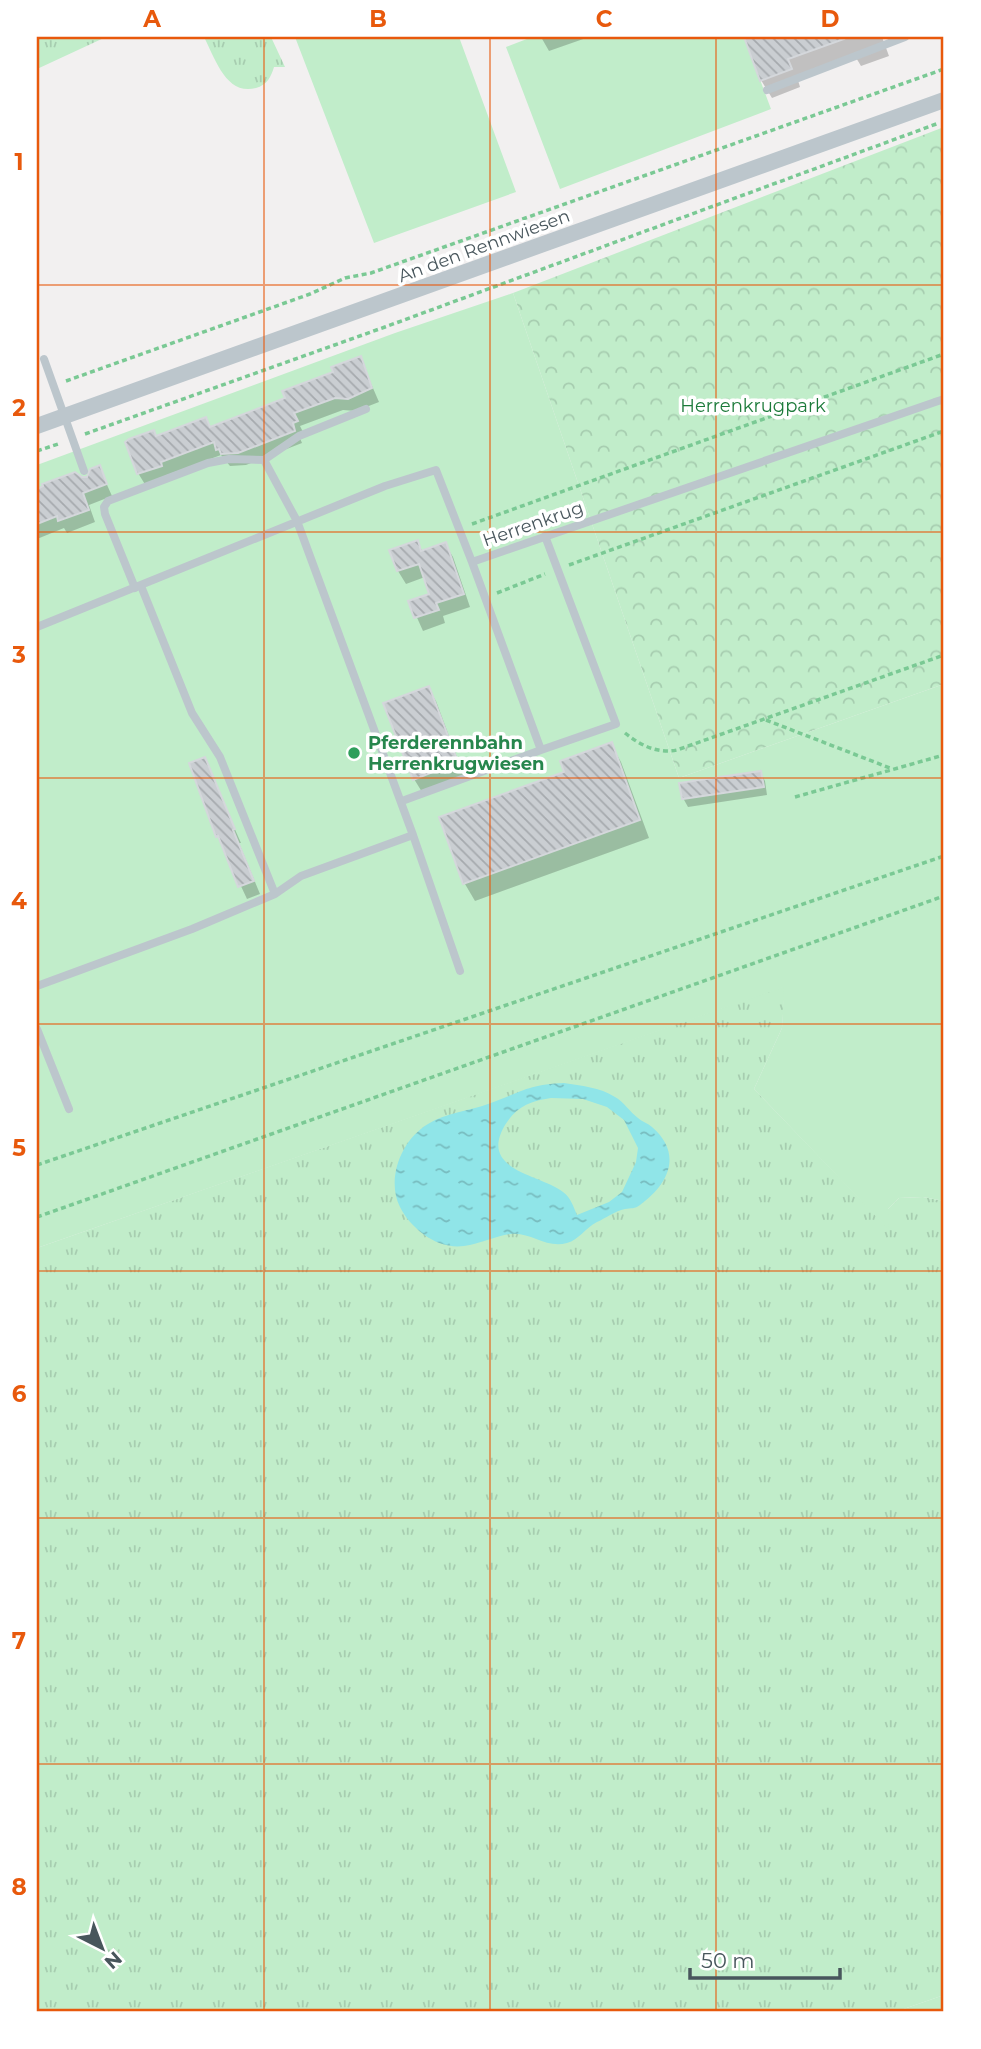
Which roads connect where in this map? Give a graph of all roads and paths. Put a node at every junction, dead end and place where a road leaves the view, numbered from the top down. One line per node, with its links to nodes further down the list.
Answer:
1 (905, 37): 2 (lane)
2 (890, 39): 4 (lane)
3 (944, 69): 9 (path)
4 (767, 90)
5 (944, 100): 12 (street, An den Rennwiesen)
6 (944, 121): 15 (path)
7 (944, 354): 20 (path)
8 (44, 359): 9 (lane)
9 (54, 386): 12 (lane)
10 (944, 398): 21 (lane, Herrenkrug)
11 (366, 409): 17 (lane)
12 (64, 416): 13 (street, An den Rennwiesen); 15 (lane)
13 (37, 426)
14 (944, 431): 23 (path)
15 (72, 439): 16 (path); 18 (lane)
16 (37, 451)
17 (264, 460): 19 (lane); 24 (lane)
18 (84, 471)
19 (297, 521): 20 (lane, Herrenkrug); 24 (lane, Herrenkrug); 34 (lane)
20 (461, 528): 22 (lane, Herrenkrug)
21 (545, 536): 22 (lane, Herrenkrug); 23 (lane)
22 (472, 562): 25 (lane)
23 (557, 569): 25 (path); 29 (lane)
24 (138, 587): 26 (lane, Herrenkrug); 37 (lane)
25 (485, 597): 30 (lane)
26 (37, 626)
27 (944, 655): 28 (path)
28 (765, 719): 29 (path); 32 (path)
29 (616, 724): 30 (lane)
30 (541, 750): 34 (lane)
31 (944, 755): 32 (path)
32 (891, 769): 33 (path)
33 (795, 797)
34 (402, 801): 35 (lane)
35 (413, 835): 37 (lane); 39 (lane)
36 (944, 856): 43 (path)
37 (275, 894): 40 (lane)
38 (944, 896): 44 (path)
39 (460, 971)
40 (37, 986)
41 (37, 1029): 42 (lane)
42 (69, 1110)
43 (37, 1166)
44 (37, 1217)

